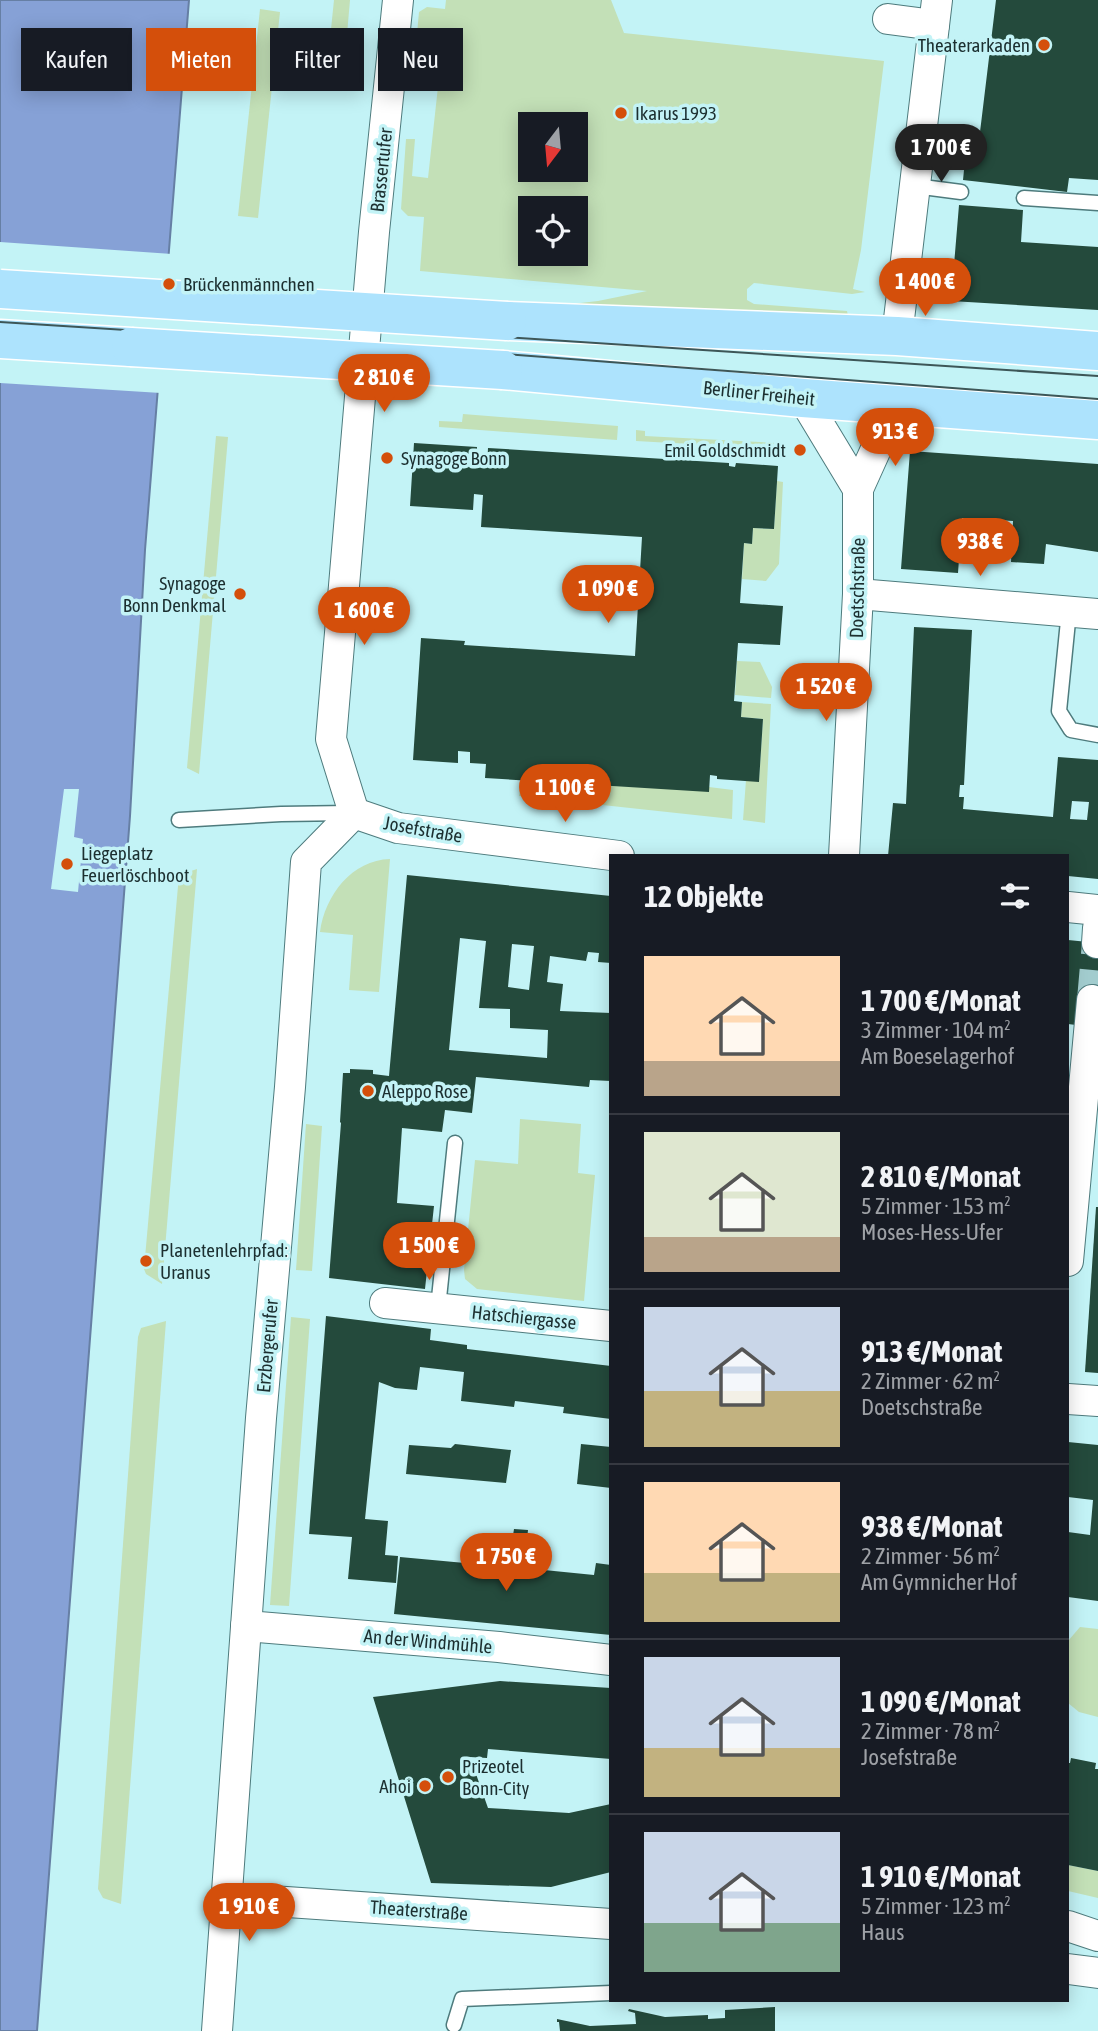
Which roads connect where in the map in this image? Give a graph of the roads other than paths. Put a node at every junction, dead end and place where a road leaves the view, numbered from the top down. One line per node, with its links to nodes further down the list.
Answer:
1 (398, 0): 19 (street, Brassertufer)
2 (936, 12): 3 (street); 4 (street)
3 (888, 19)
4 (915, 186): 5 (lane); 9 (street)
5 (961, 192)
6 (1024, 198): 7 (lane)
7 (1098, 204)
8 (0, 289): 9 (main road, bridge)
9 (897, 337): 11 (main road)
10 (0, 339): 12 (main road, Berliner Freiheit, bridge)
11 (1098, 351)
12 (803, 398): 13 (main road, Berliner Freiheit); 15 (street)
13 (901, 405): 14 (main road, Berliner Freiheit); 15 (street, Doetschstraße)
14 (1098, 420)
15 (858, 489): 16 (street, Doetschstraße)
16 (858, 594): 17 (street); 21 (street, Doetschstraße)
17 (1084, 612): 18 (lane)
18 (1098, 735)
19 (354, 813): 20 (lane); 22 (street, Josefstraße); 33 (street, Erzbergerufer)
20 (179, 820)
21 (844, 854)
22 (609, 855)
23 (1069, 907): 24 (street)
24 (1098, 910)
25 (1092, 1000): 27 (street)
26 (455, 1143): 29 (lane)
27 (1069, 1250)
28 (385, 1303): 29 (street, Hatschiergasse)
29 (438, 1308): 30 (street, Hatschiergasse)
30 (609, 1326)
31 (1069, 1399): 32 (street)
32 (1098, 1401)
33 (246, 1626): 34 (street, An der Windmühle); 35 (street, Erzbergerufer)
34 (609, 1660)
35 (227, 1898): 36 (street, Theaterstraße); 43 (street, Erzbergerufer)
36 (609, 1924)
37 (1069, 1926): 38 (street)
38 (1098, 1936)
39 (1069, 1969): 40 (street)
40 (1098, 1973)
41 (609, 1993): 42 (lane)
42 (454, 2025)
43 (217, 2031)

